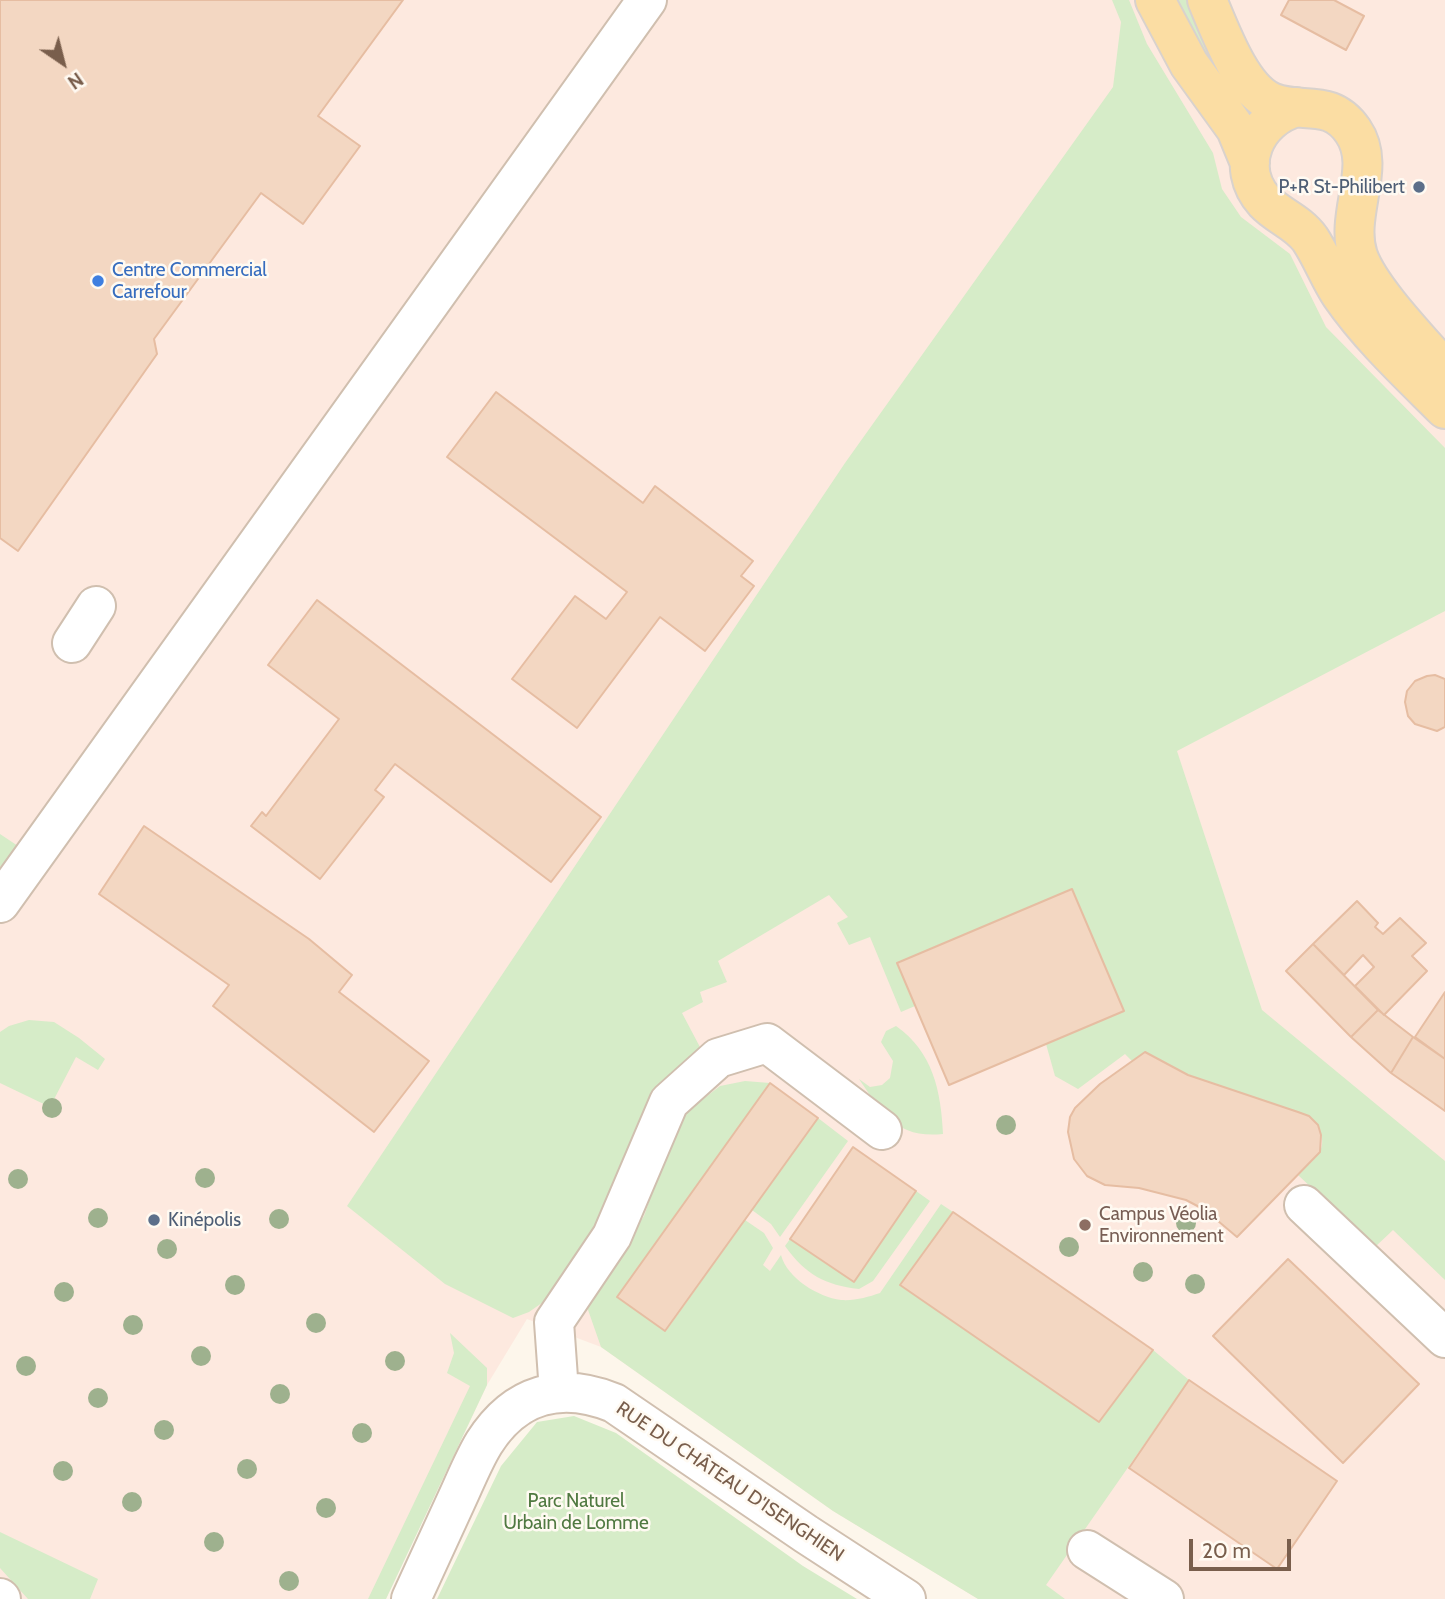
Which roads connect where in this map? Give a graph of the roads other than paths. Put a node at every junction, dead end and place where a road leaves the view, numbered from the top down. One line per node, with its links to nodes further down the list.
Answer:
1 (647, 0): 12 (street)
2 (1155, 0): 5 (main road)
3 (1207, 0): 4 (main road)
4 (1297, 107): 5 (main road); 6 (main road)
5 (1250, 163): 7 (main road)
6 (1360, 180): 7 (main road); 8 (main road)
7 (1281, 214): 9 (main road)
8 (1445, 370)
9 (1445, 410)
10 (96, 606): 11 (street)
11 (72, 643)
12 (0, 903)
13 (882, 1130): 16 (street)
14 (1304, 1205): 15 (street)
15 (1445, 1338)
16 (559, 1392): 18 (street, RUE DU CHÂTEAU D'ISENGHIEN); 19 (street, RUE DU CHÂTEAU D'ISENGHIEN)
17 (1087, 1550): 20 (street)
18 (411, 1599)
19 (906, 1599)
20 (1164, 1599)

